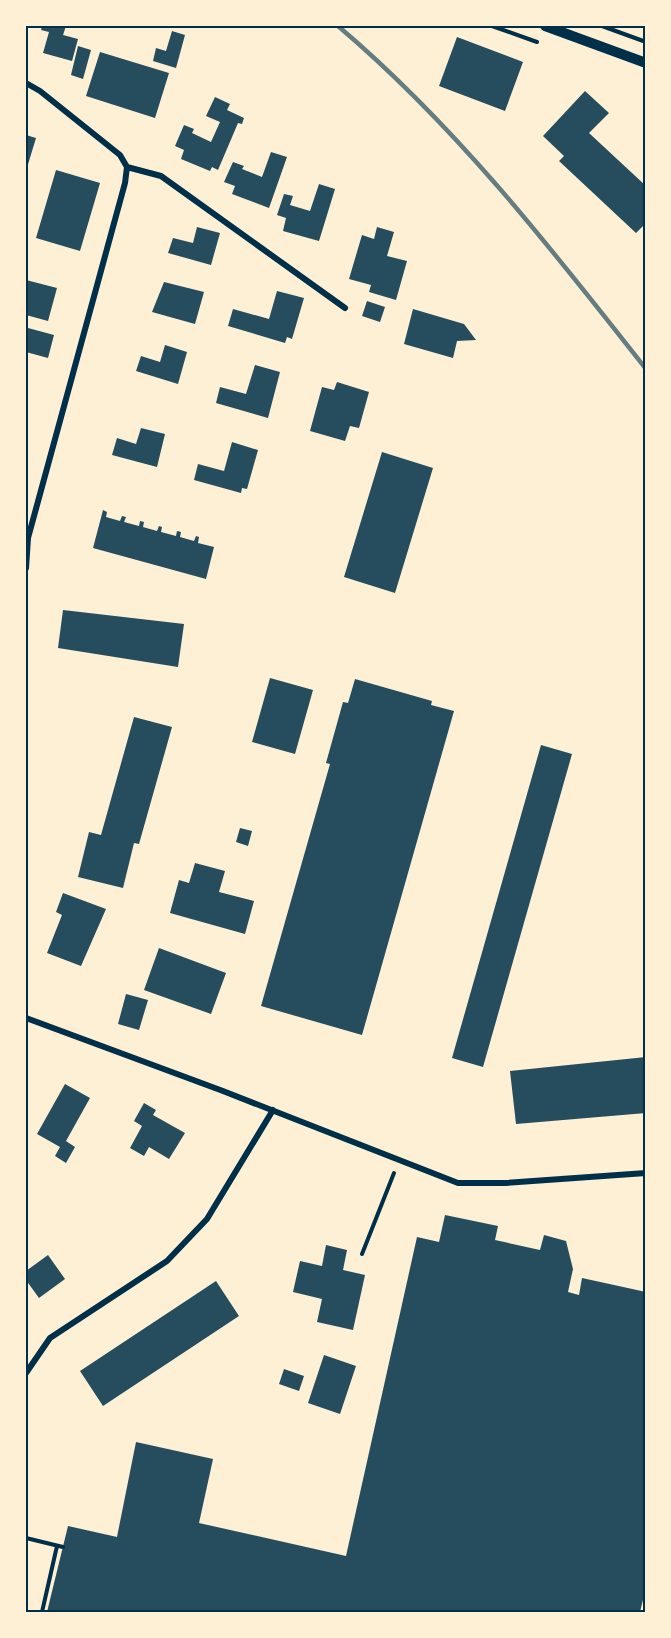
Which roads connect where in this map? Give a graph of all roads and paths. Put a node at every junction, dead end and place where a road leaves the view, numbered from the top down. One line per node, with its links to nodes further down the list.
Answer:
1 (545, 26): 4 (street)
2 (602, 26): 3 (path)
3 (645, 42)
4 (645, 63)
5 (26, 83): 6 (street)
6 (127, 167): 7 (street); 8 (street)
7 (345, 308)
8 (26, 568)
9 (26, 1018): 10 (street)
10 (273, 1110): 11 (street); 14 (street)
11 (645, 1173)
12 (393, 1175): 13 (path)
13 (362, 1254)
14 (26, 1372)
15 (26, 1538): 16 (path)
16 (57, 1546): 17 (path); 18 (path)
17 (63, 1547)
18 (42, 1612)

